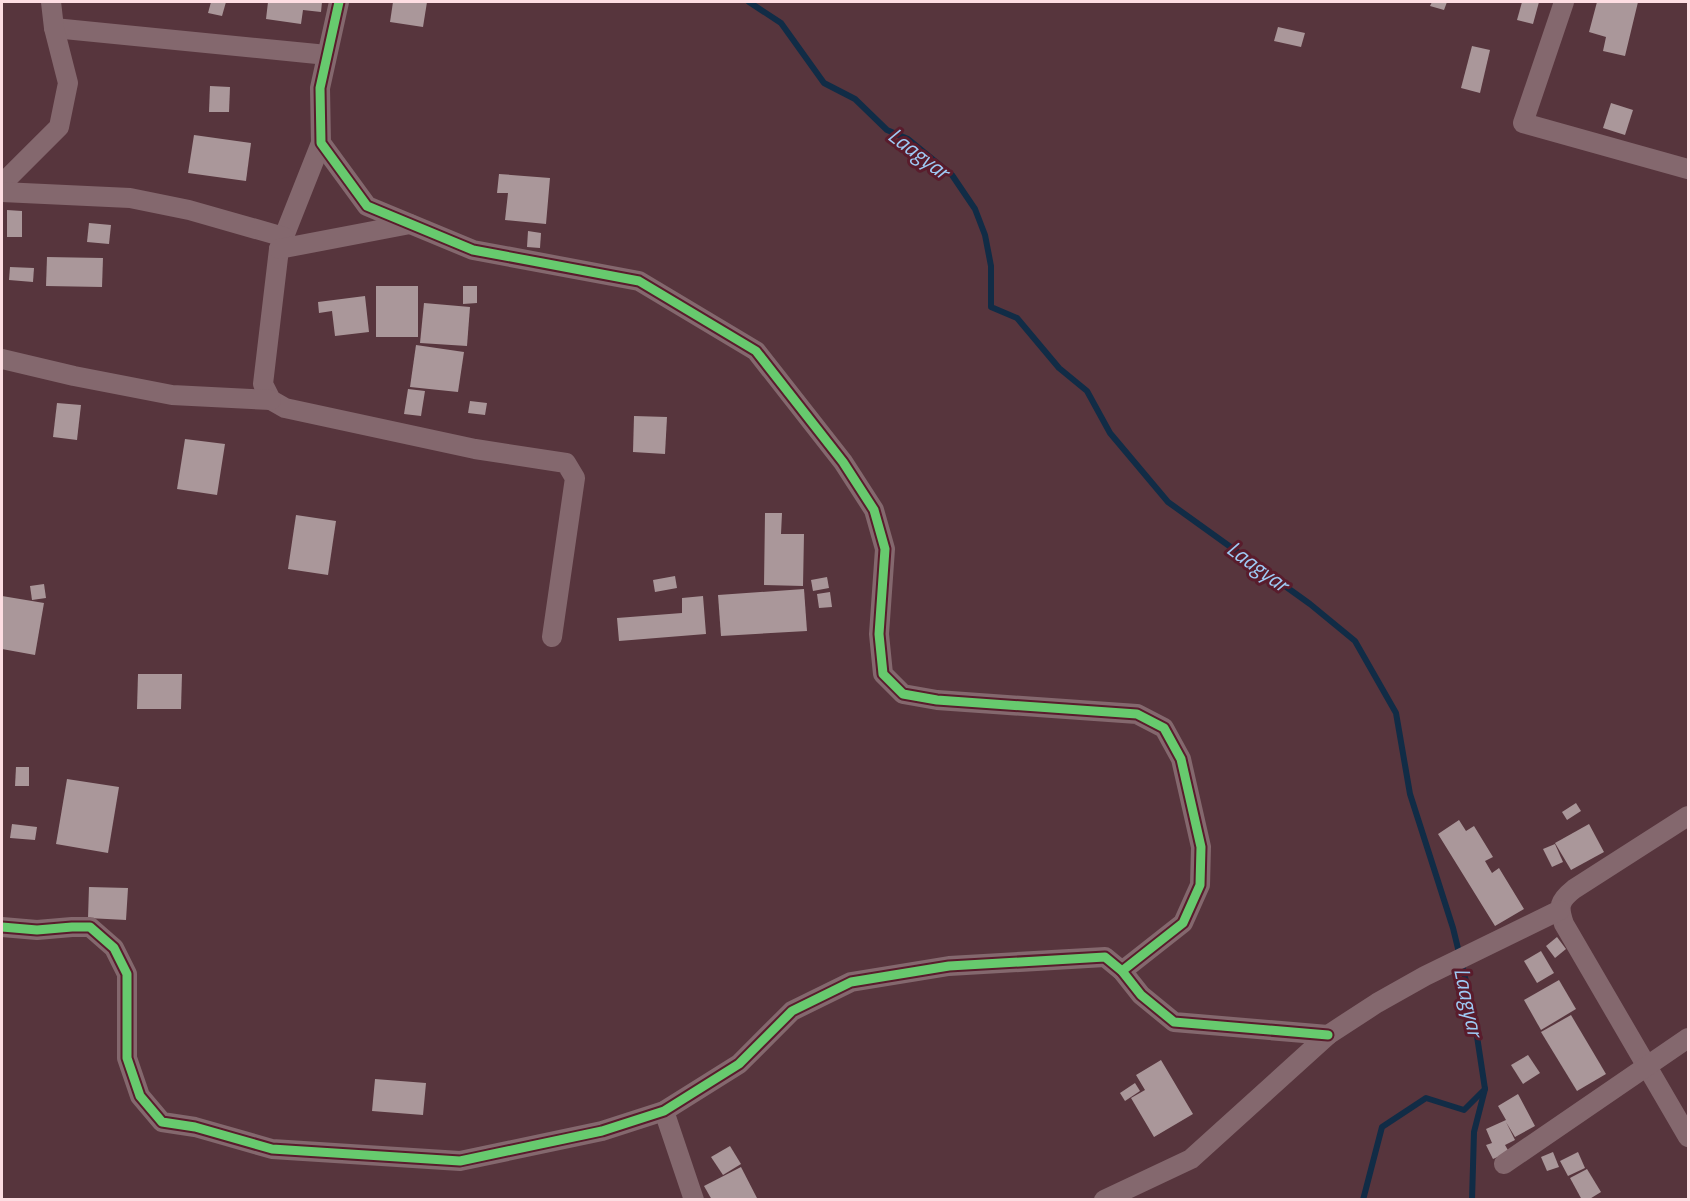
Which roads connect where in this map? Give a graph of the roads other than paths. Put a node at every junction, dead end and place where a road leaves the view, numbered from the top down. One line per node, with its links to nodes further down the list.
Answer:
1 (51, 2): 4 (street)
2 (339, 2): 5 (street)
3 (1564, 2): 7 (street)
4 (54, 28): 5 (street); 8 (street)
5 (327, 55): 6 (street)
6 (321, 143): 10 (street); 11 (street)
7 (1689, 169)
8 (2, 184)
9 (2, 192): 11 (street)
10 (410, 224): 11 (street); 18 (street)
11 (281, 243): 13 (street)
12 (2, 359): 13 (street)
13 (271, 400): 14 (street)
14 (552, 637)
15 (1689, 816): 16 (street)
16 (1560, 910): 19 (street); 21 (street)
17 (2, 927): 22 (street)
18 (1122, 971): 19 (street); 22 (street)
19 (1328, 1035): 26 (street)
20 (1689, 1038): 21 (street)
21 (1648, 1066): 23 (street); 24 (street)
22 (664, 1111): 25 (street)
23 (1689, 1137)
24 (1504, 1164)
25 (694, 1200)
26 (1104, 1200)

